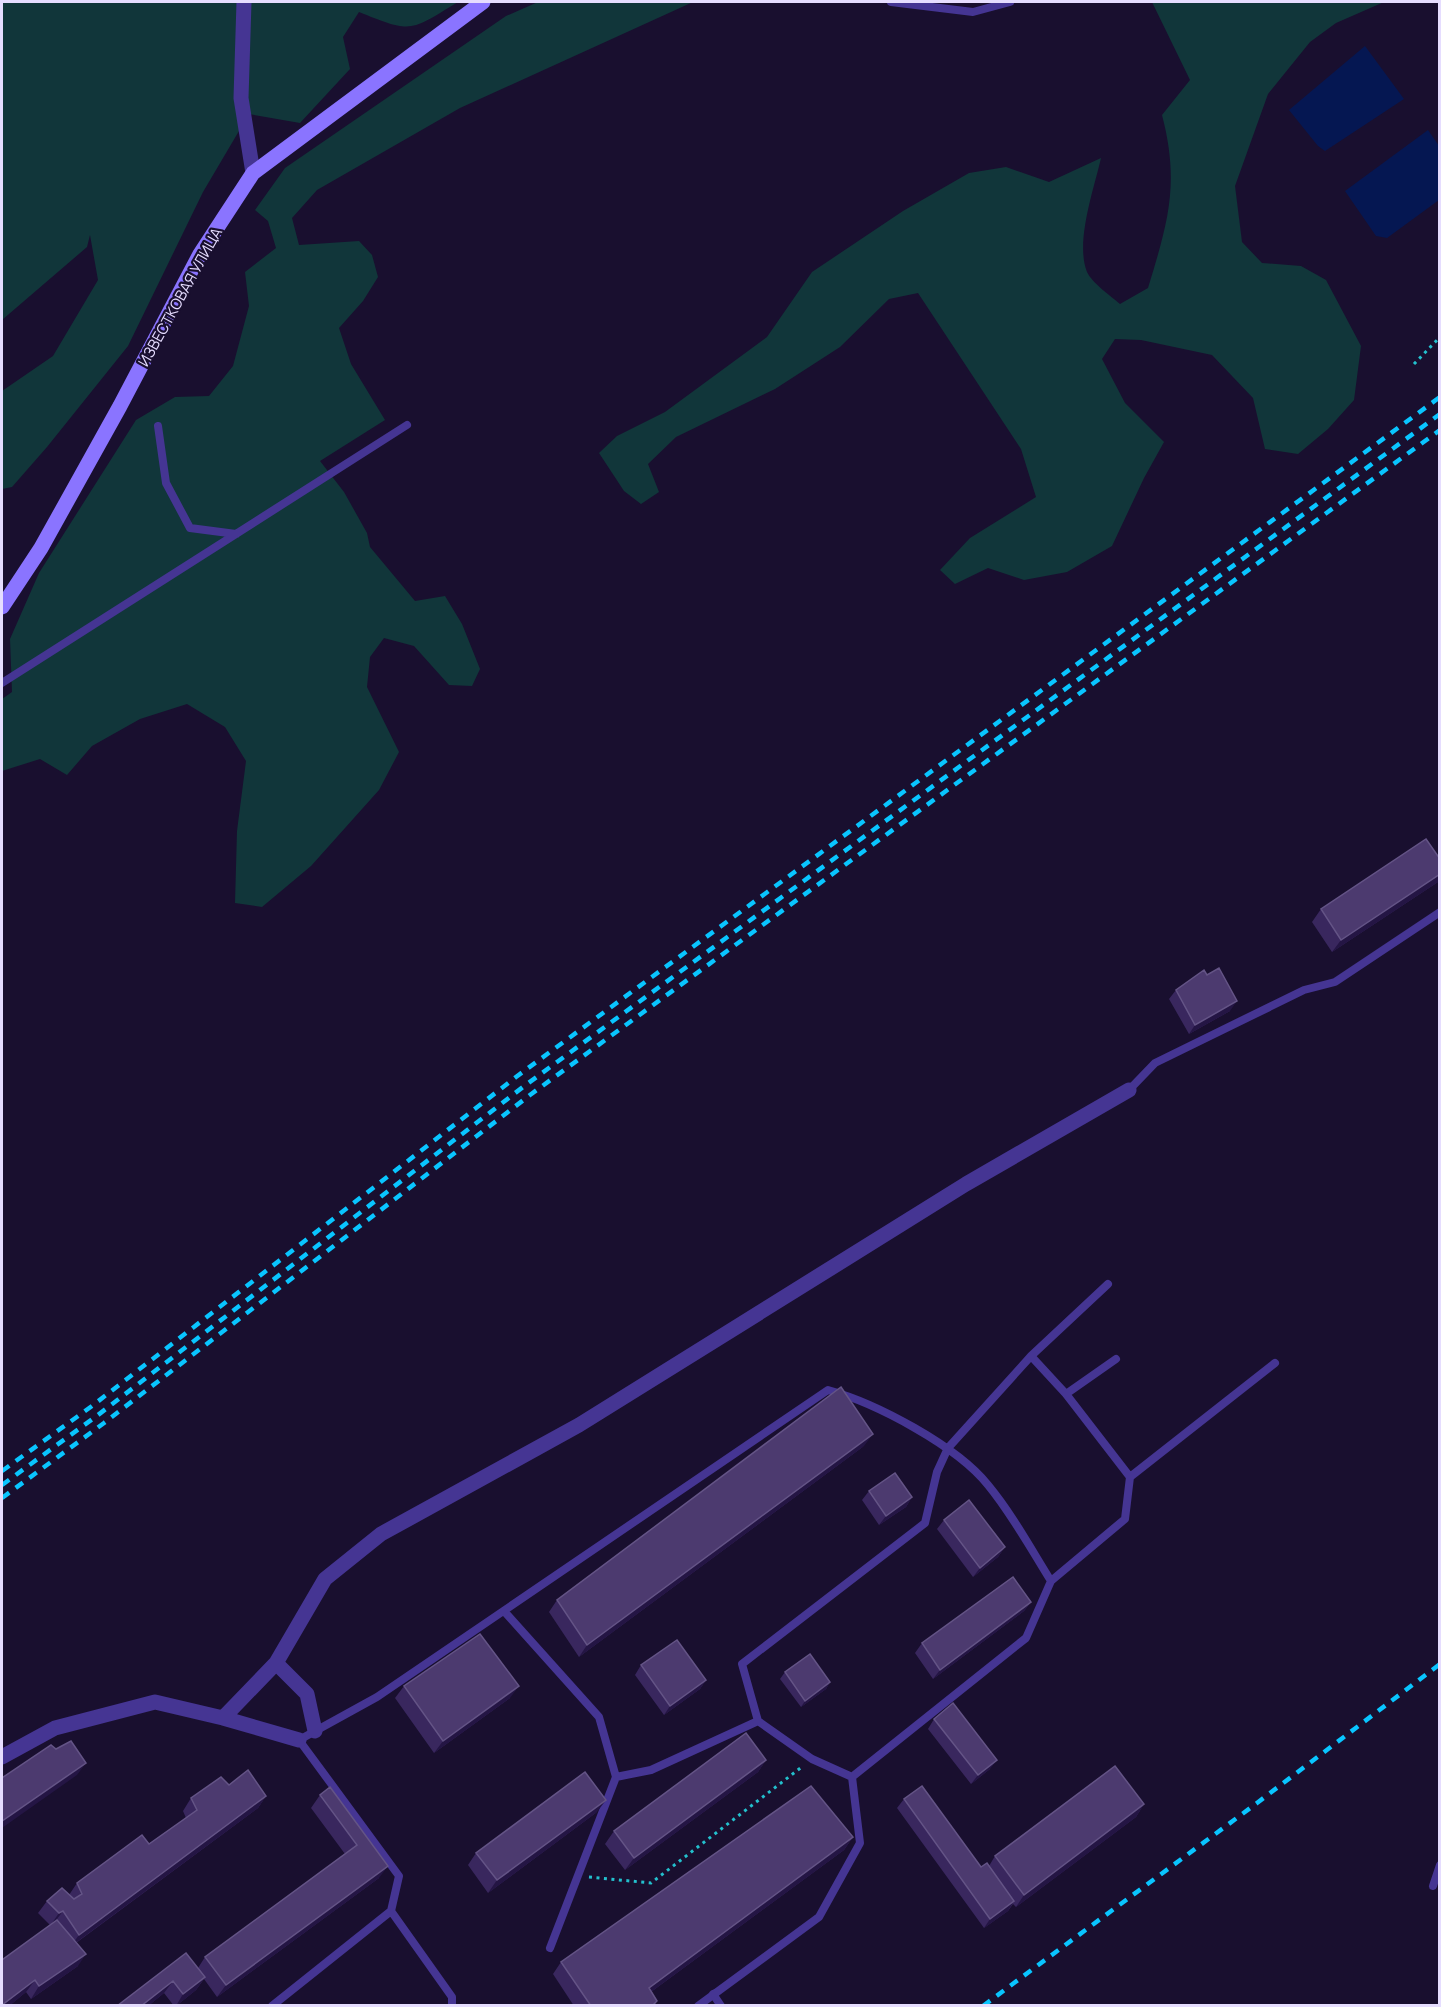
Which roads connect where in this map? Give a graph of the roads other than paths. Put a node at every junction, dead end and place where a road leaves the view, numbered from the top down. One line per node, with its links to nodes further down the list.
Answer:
1 (244, 2): 5 (street)
2 (483, 2): 5 (main road, ИЗВЕСТКОВАЯ УЛИЦА)
3 (891, 2): 4 (lane)
4 (1010, 2)
5 (253, 173): 9 (main road, ИЗВЕСТКОВАЯ УЛИЦА)
6 (407, 425): 8 (lane)
7 (158, 426): 8 (lane)
8 (236, 534): 10 (lane)
9 (2, 607)
10 (2, 684)
11 (1440, 912): 12 (lane)
12 (1129, 1090): 22 (street)
13 (1108, 1284): 14 (lane)
14 (1031, 1356): 17 (lane); 18 (lane)
15 (1116, 1359): 17 (lane)
16 (1275, 1363): 19 (lane)
17 (1066, 1394): 19 (lane)
18 (948, 1448): 20 (lane); 21 (lane); 24 (lane)
19 (1130, 1477): 20 (lane)
20 (1051, 1581): 29 (lane)
21 (504, 1611): 25 (lane); 28 (lane)
22 (276, 1663): 23 (street); 25 (street)
23 (224, 1718): 26 (street); 27 (street)
24 (758, 1721): 28 (lane); 29 (lane)
25 (315, 1731): 26 (lane)
26 (299, 1740): 32 (lane)
27 (2, 1756)
28 (616, 1777): 33 (lane)
29 (852, 1778): 34 (lane)
30 (1440, 1865): 31 (lane)
31 (1433, 1886)
32 (391, 1911): 35 (lane); 36 (lane)
33 (550, 1948)
34 (713, 1994): 37 (lane); 38 (lane)
35 (272, 2006)
36 (452, 2006)
37 (698, 2006)
38 (721, 2006)

